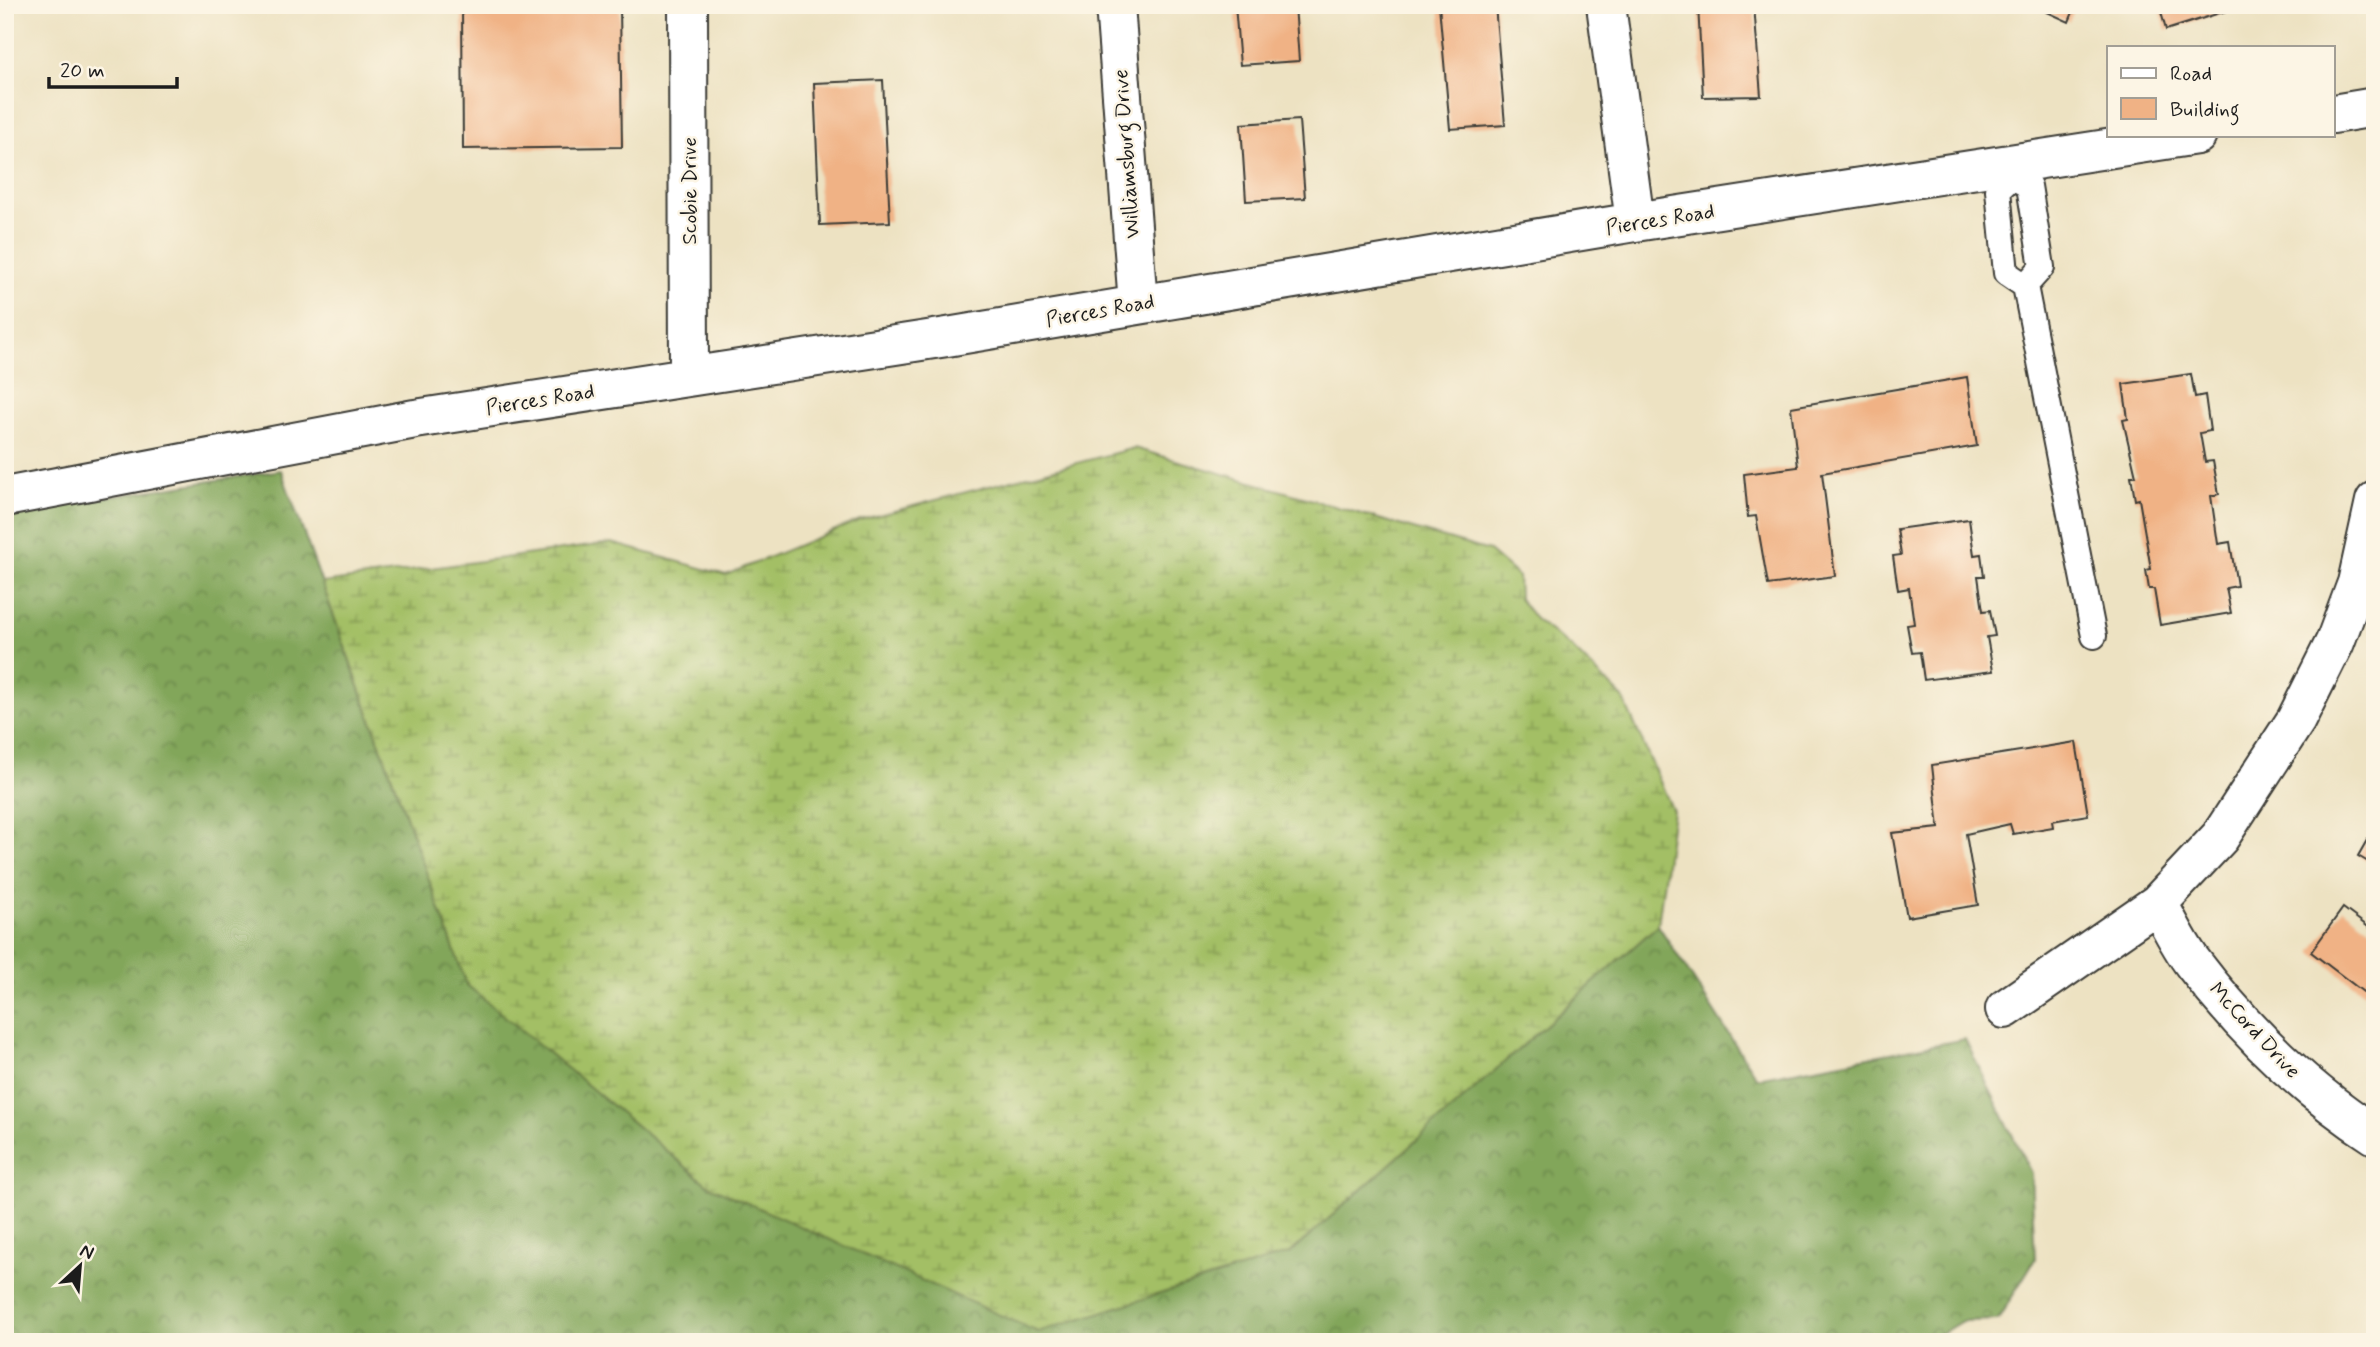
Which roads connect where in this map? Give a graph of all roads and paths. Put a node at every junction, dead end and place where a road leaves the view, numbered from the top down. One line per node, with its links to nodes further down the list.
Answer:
1 (688, 5): 11 (street, Scobie Drive)
2 (1115, 5): 10 (street, Williamsburg Drive)
3 (1606, 5): 8 (street)
4 (2375, 107): 5 (street)
5 (2334, 114)
6 (2192, 136): 7 (street, Pierces Road)
7 (2012, 170): 8 (street, Pierces Road); 9 (lane); 9 (lane)
8 (1635, 222): 10 (street, Pierces Road)
9 (2025, 286): 14 (lane)
10 (1138, 304): 11 (street, Pierces Road)
11 (689, 376): 12 (street, Pierces Road)
12 (5, 497)
13 (2375, 501): 15 (street)
14 (2094, 636)
15 (2158, 903): 16 (street); 17 (street, McCord Drive)
16 (2005, 1009)
17 (2375, 1135)

